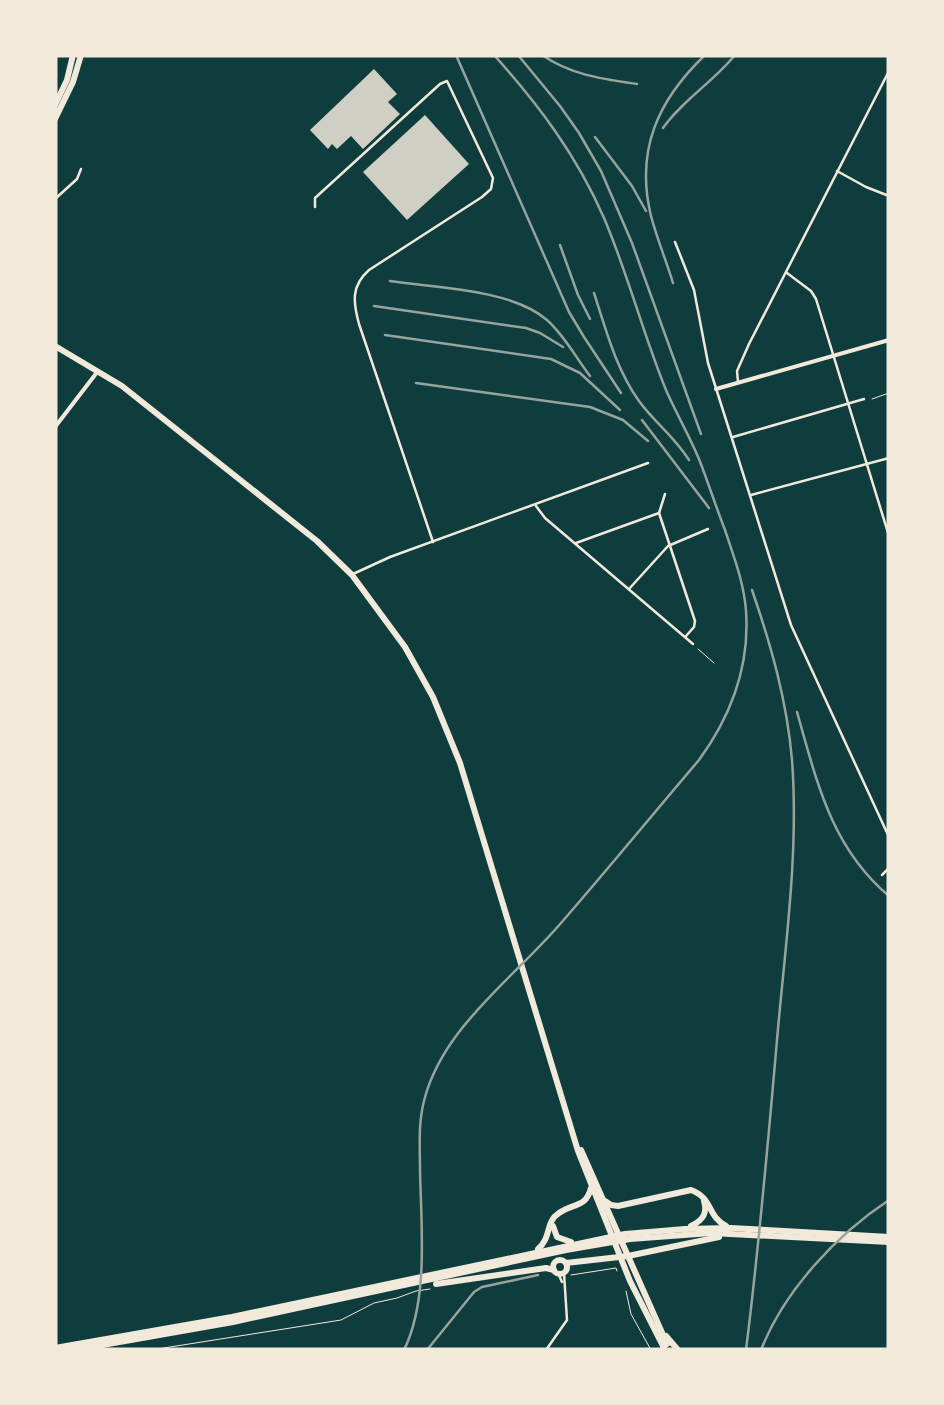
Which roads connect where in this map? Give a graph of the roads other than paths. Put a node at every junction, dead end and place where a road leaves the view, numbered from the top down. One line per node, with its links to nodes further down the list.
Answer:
1 (73, 55): 4 (highway)
2 (81, 55): 5 (highway)
3 (889, 71): 7 (street)
4 (55, 106)
5 (55, 119)
6 (80, 169): 9 (street)
7 (837, 171): 8 (street); 12 (street)
8 (889, 196)
9 (55, 199)
10 (315, 207): 34 (street)
11 (674, 242): 18 (street)
12 (786, 272): 15 (street); 17 (street)
13 (889, 340): 15 (main road)
14 (55, 342): 16 (highway)
15 (833, 356): 17 (main road); 20 (street)
16 (98, 371): 21 (main road); 37 (highway)
17 (738, 382): 18 (main road)
18 (716, 389): 22 (street)
19 (864, 399): 20 (street)
20 (848, 404): 22 (street); 25 (street)
21 (55, 427)
22 (731, 438): 27 (street)
23 (889, 458): 25 (street)
24 (648, 463): 29 (street)
25 (866, 464): 27 (street); 30 (street)
26 (664, 494): 31 (street)
27 (750, 495): 41 (street)
28 (889, 504): 30 (street)
29 (534, 505): 34 (street); 35 (street)
30 (879, 506): 33 (street)
31 (659, 512): 35 (street); 36 (street)
32 (708, 530): 36 (street)
33 (889, 536)
34 (433, 542): 37 (street)
35 (575, 544): 38 (street)
36 (668, 546): 38 (street); 39 (street)
37 (352, 575): 44 (highway)
38 (628, 590): 39 (street)
39 (684, 637): 40 (street)
40 (693, 644)
41 (889, 837)
42 (889, 868): 43 (street)
43 (882, 875)
44 (576, 1141): 45 (highway); 47 (highway)
45 (592, 1186): 49 (highway); 50 (highway)
46 (701, 1195): 48 (highway); 53 (highway); 54 (highway)
47 (604, 1200): 48 (highway); 52 (highway)
48 (633, 1203): 52 (highway)
49 (580, 1205): 50 (highway); 51 (highway)
50 (602, 1213): 56 (highway)
51 (553, 1218): 58 (highway); 60 (highway)
52 (616, 1228): 61 (highway)
53 (685, 1229): 54 (highway); 55 (highway)
54 (730, 1231): 55 (highway); 57 (highway); 61 (highway)
55 (643, 1235): 59 (highway)
56 (613, 1240): 61 (highway); 62 (highway)
57 (889, 1241)
58 (577, 1242): 59 (highway); 60 (highway)
59 (591, 1242): 64 (highway)
60 (533, 1252): 66 (highway)
61 (624, 1256): 62 (highway); 65 (highway); 69 (highway)
62 (603, 1259): 63 (highway)
63 (562, 1271): 64 (highway); 68 (street)
64 (405, 1287): 67 (highway)
65 (657, 1322): 69 (highway); 70 (highway)
66 (55, 1348)
67 (74, 1350)
68 (546, 1350)
69 (666, 1350)
70 (678, 1350)

